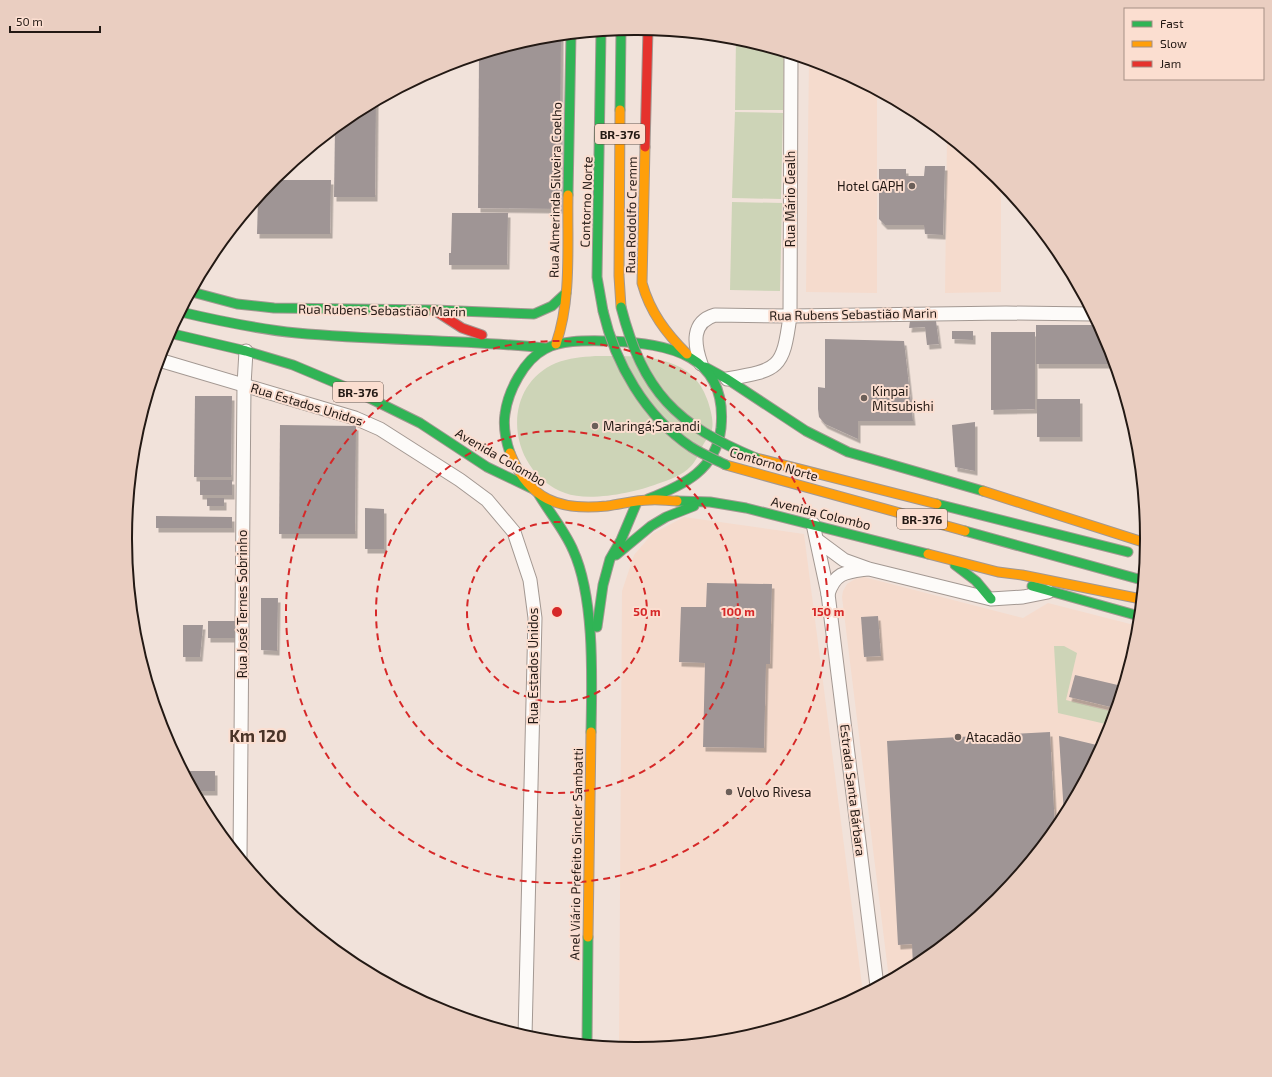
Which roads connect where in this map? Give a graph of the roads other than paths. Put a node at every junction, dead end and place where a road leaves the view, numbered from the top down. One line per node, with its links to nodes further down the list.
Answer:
1 (621, 35): 31 (main road, Contorno Norte / BR-376, bridge)
2 (648, 35): 18 (main road, Rua Rodolfo Cremm)
3 (601, 36): 36 (main road, Contorno Norte / BR-376, bridge)
4 (571, 39): 7 (main road, Rua Almerinda Silveira Coelho)
5 (791, 60): 11 (street, Rua Mário Gealh)
6 (197, 293): 8 (main road, Rua Rubens Sebastião Marin)
7 (566, 293): 8 (main road, Rua Rubens Sebastião Marin); 13 (main road, Rua Almerinda Silveira Coelho)
8 (434, 310): 14 (main road)
9 (186, 313): 14 (main road)
10 (1087, 314): 11 (street, Rua Rubens Sebastião Marin)
11 (790, 316): 18 (street, Rua Rubens Sebastião Marin); 19 (street, Rua Mário Gealh)
12 (176, 335): 16 (main road, Avenida Colombo / BR-376)
13 (556, 344): 15 (main road); 18 (main road)
14 (521, 345): 15 (main road)
15 (544, 348): 21 (main road)
16 (246, 351): 20 (street, Rua José Ternes Sobrinho); 21 (main road, Avenida Colombo / BR-376)
17 (165, 362): 20 (street, Rua Estados Unidos)
18 (699, 362): 19 (main road); 23 (main road)
19 (727, 378): 26 (main road)
20 (244, 385): 43 (street, Rua José Ternes Sobrinho); 45 (street, Rua Estados Unidos)
21 (531, 488): 22 (main road, Avenida Colombo / BR-376)
22 (539, 495): 24 (main road, Avenida Colombo / BR-376); 42 (main road, Anel Viário Prefeito Sincler Sambatti)
23 (648, 499): 24 (main road, Avenida Colombo / BR-376); 25 (main road, Avenida Colombo / BR-376)
24 (637, 502): 33 (main road, Anel Viário Prefeito Sincler Sambatti)
25 (705, 502): 27 (main road, Avenida Colombo / BR-376); 33 (main road)
26 (1024, 502): 28 (main road); 30 (main road)
27 (814, 524): 29 (street, Estrada Santa Bárbara); 32 (main road, Avenida Colombo / BR-376)
28 (1124, 526)
29 (817, 540): 34 (street); 38 (street, Estrada Santa Bárbara)
30 (1140, 541)
31 (1137, 554)
32 (944, 558): 35 (main road, Avenida Colombo / BR-376); 40 (main road)
33 (610, 559): 42 (main road, Anel Viário Prefeito Sincler Sambatti)
34 (869, 569): 38 (street); 40 (street)
35 (998, 572): 37 (main road); 39 (main road)
36 (1137, 579)
37 (1050, 592): 40 (street); 41 (main road)
38 (828, 594): 44 (street, Estrada Santa Bárbara)
39 (1136, 598)
40 (991, 599)
41 (1133, 614)
42 (592, 664): 46 (main road, Anel Viário Prefeito Sincler Sambatti)
43 (240, 849)
44 (876, 981)
45 (525, 1029)
46 (587, 1040)

